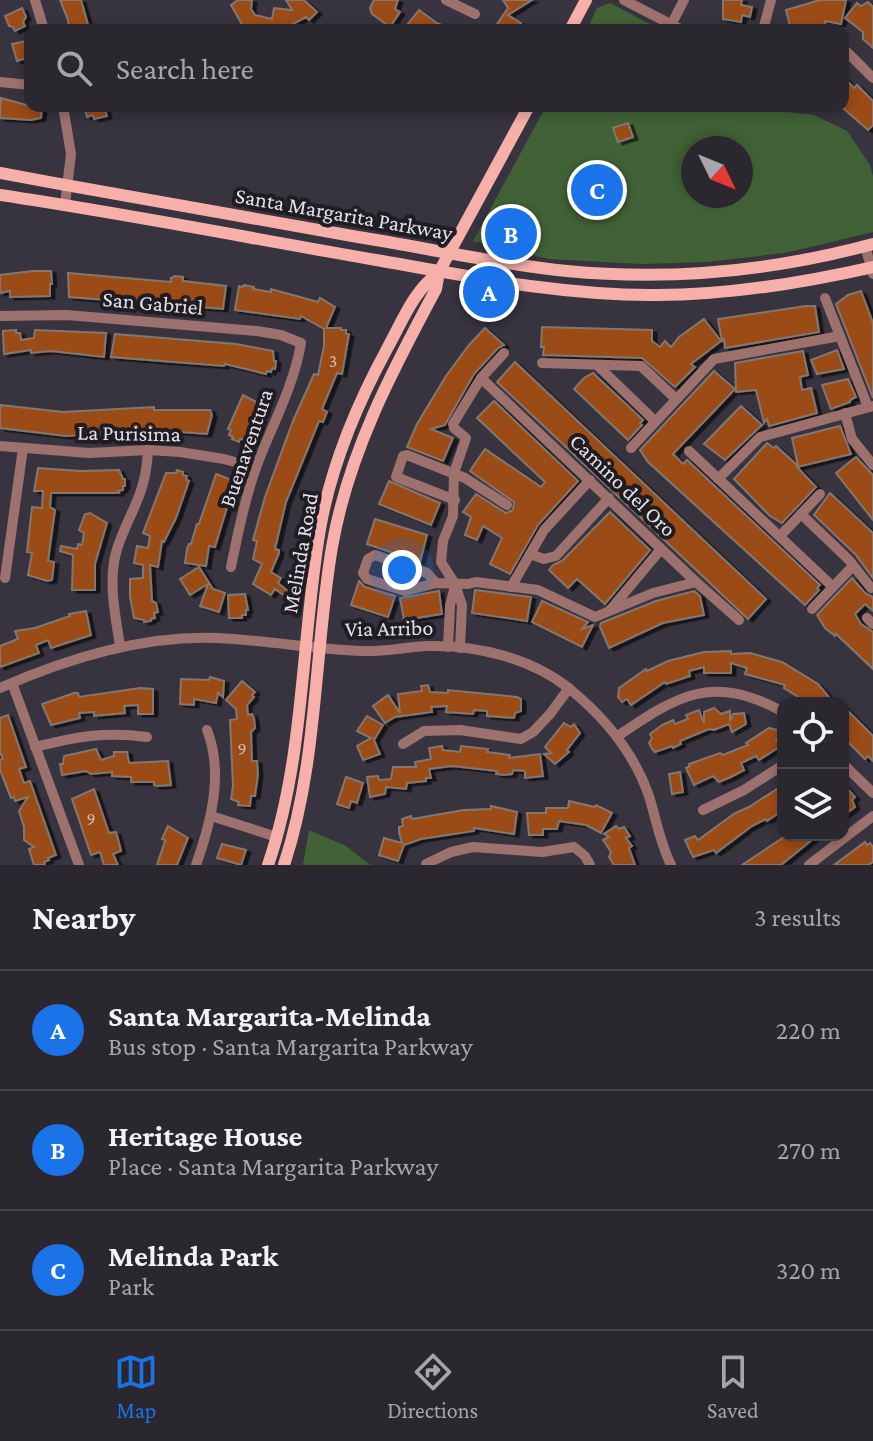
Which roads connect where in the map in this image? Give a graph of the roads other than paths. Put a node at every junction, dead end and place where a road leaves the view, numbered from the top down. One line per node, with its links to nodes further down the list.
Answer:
1 (35, 0): 8 (street)
2 (446, 0): 7 (street)
3 (586, 0): 9 (main road)
4 (624, 0): 10 (street)
5 (684, 0): 11 (street)
6 (771, 0): 12 (street)
7 (475, 14)
8 (42, 24)
9 (573, 24)
10 (669, 24)
11 (672, 24)
12 (765, 24)
13 (849, 54): 14 (street)
14 (873, 78)
15 (0, 82): 16 (street)
16 (24, 84)
17 (64, 112): 20 (street)
18 (526, 112): 24 (main road, Melinda Road)
19 (0, 173): 20 (main road, Santa Margarita Parkway)
20 (69, 186): 22 (street); 24 (main road, Santa Margarita Parkway)
21 (0, 195): 22 (main road, Santa Margarita Parkway)
22 (65, 204): 26 (main road, Santa Margarita Parkway)
23 (869, 245): 24 (main road, Santa Margarita Parkway); 25 (street)
24 (449, 253): 26 (main road, Melinda Road)
25 (872, 270): 26 (main road, Santa Margarita Parkway)
26 (439, 272): 70 (main road, Melinda Road); 71 (main road, Melinda Road)
27 (825, 298): 29 (street)
28 (0, 316): 30 (street, San Gabriel)
29 (840, 336): 35 (street); 36 (street)
30 (301, 343): 45 (street, Buenaventura)
31 (504, 353): 34 (street)
32 (542, 363): 33 (street)
33 (597, 365): 35 (street); 38 (street)
34 (481, 378): 46 (street); 48 (street, Camino del Oro)
35 (676, 399): 38 (street)
36 (870, 406): 37 (street)
37 (845, 413): 44 (street); 47 (street)
38 (655, 421): 41 (street)
39 (0, 446): 40 (street, La Purisima)
40 (23, 448): 42 (street, La Purisima); 59 (street)
41 (631, 448)
42 (148, 450): 45 (street, La Purisima); 69 (street)
43 (689, 451): 47 (street)
44 (873, 465)
45 (256, 468): 58 (street, Buenaventura)
46 (454, 473): 51 (street); 51 (street); 52 (street)
47 (718, 479): 54 (street)
48 (590, 480): 50 (street, Camino del Oro); 56 (street)
49 (820, 494): 53 (street)
50 (609, 498): 55 (street, Camino del Oro); 56 (street)
51 (455, 500): 62 (street)
52 (507, 505)
53 (801, 514): 54 (street); 57 (street)
54 (780, 536): 64 (street)
55 (661, 549): 60 (street, Camino del Oro); 67 (street)
56 (530, 554): 63 (street)
57 (853, 566): 64 (street); 65 (street)
58 (231, 567)
59 (5, 578)
60 (696, 582): 67 (street); 68 (street, Camino del Oro)
61 (436, 583): 61 (street); 62 (street)
62 (455, 584): 63 (street); 72 (street); 73 (street)
63 (511, 587): 67 (street)
64 (833, 587): 66 (street)
65 (871, 588)
66 (812, 609)
67 (609, 611)
68 (739, 620)
69 (120, 646): 70 (street, Via Arribo); 74 (street, Via Arribo)
70 (305, 646): 71 (street, Via Arribo); 89 (main road, Melinda Road)
71 (321, 647): 72 (street, Via Arribo); 94 (main road, Melinda Road)
72 (448, 647): 73 (street, Via Arribo)
73 (460, 648): 76 (street, Via Arribo)
74 (12, 683): 75 (street, Via Arribo); 82 (street)
75 (0, 688)
76 (569, 688): 79 (street, Via Arribo); 81 (street)
77 (777, 709): 79 (street)
78 (207, 730): 87 (street)
79 (618, 736): 96 (street, Via Arribo)
80 (147, 737): 82 (street)
81 (403, 744)
82 (35, 747): 91 (street)
83 (777, 769): 86 (street)
84 (848, 769): 85 (street)
85 (873, 793)
86 (703, 810)
87 (211, 816): 89 (street); 92 (street)
88 (873, 816): 97 (street)
89 (277, 837): 93 (main road, Melinda Road)
90 (426, 864): 95 (street)
91 (79, 865)
92 (196, 865)
93 (268, 865)
94 (284, 865)
95 (590, 865)
96 (671, 865)
97 (809, 865)

